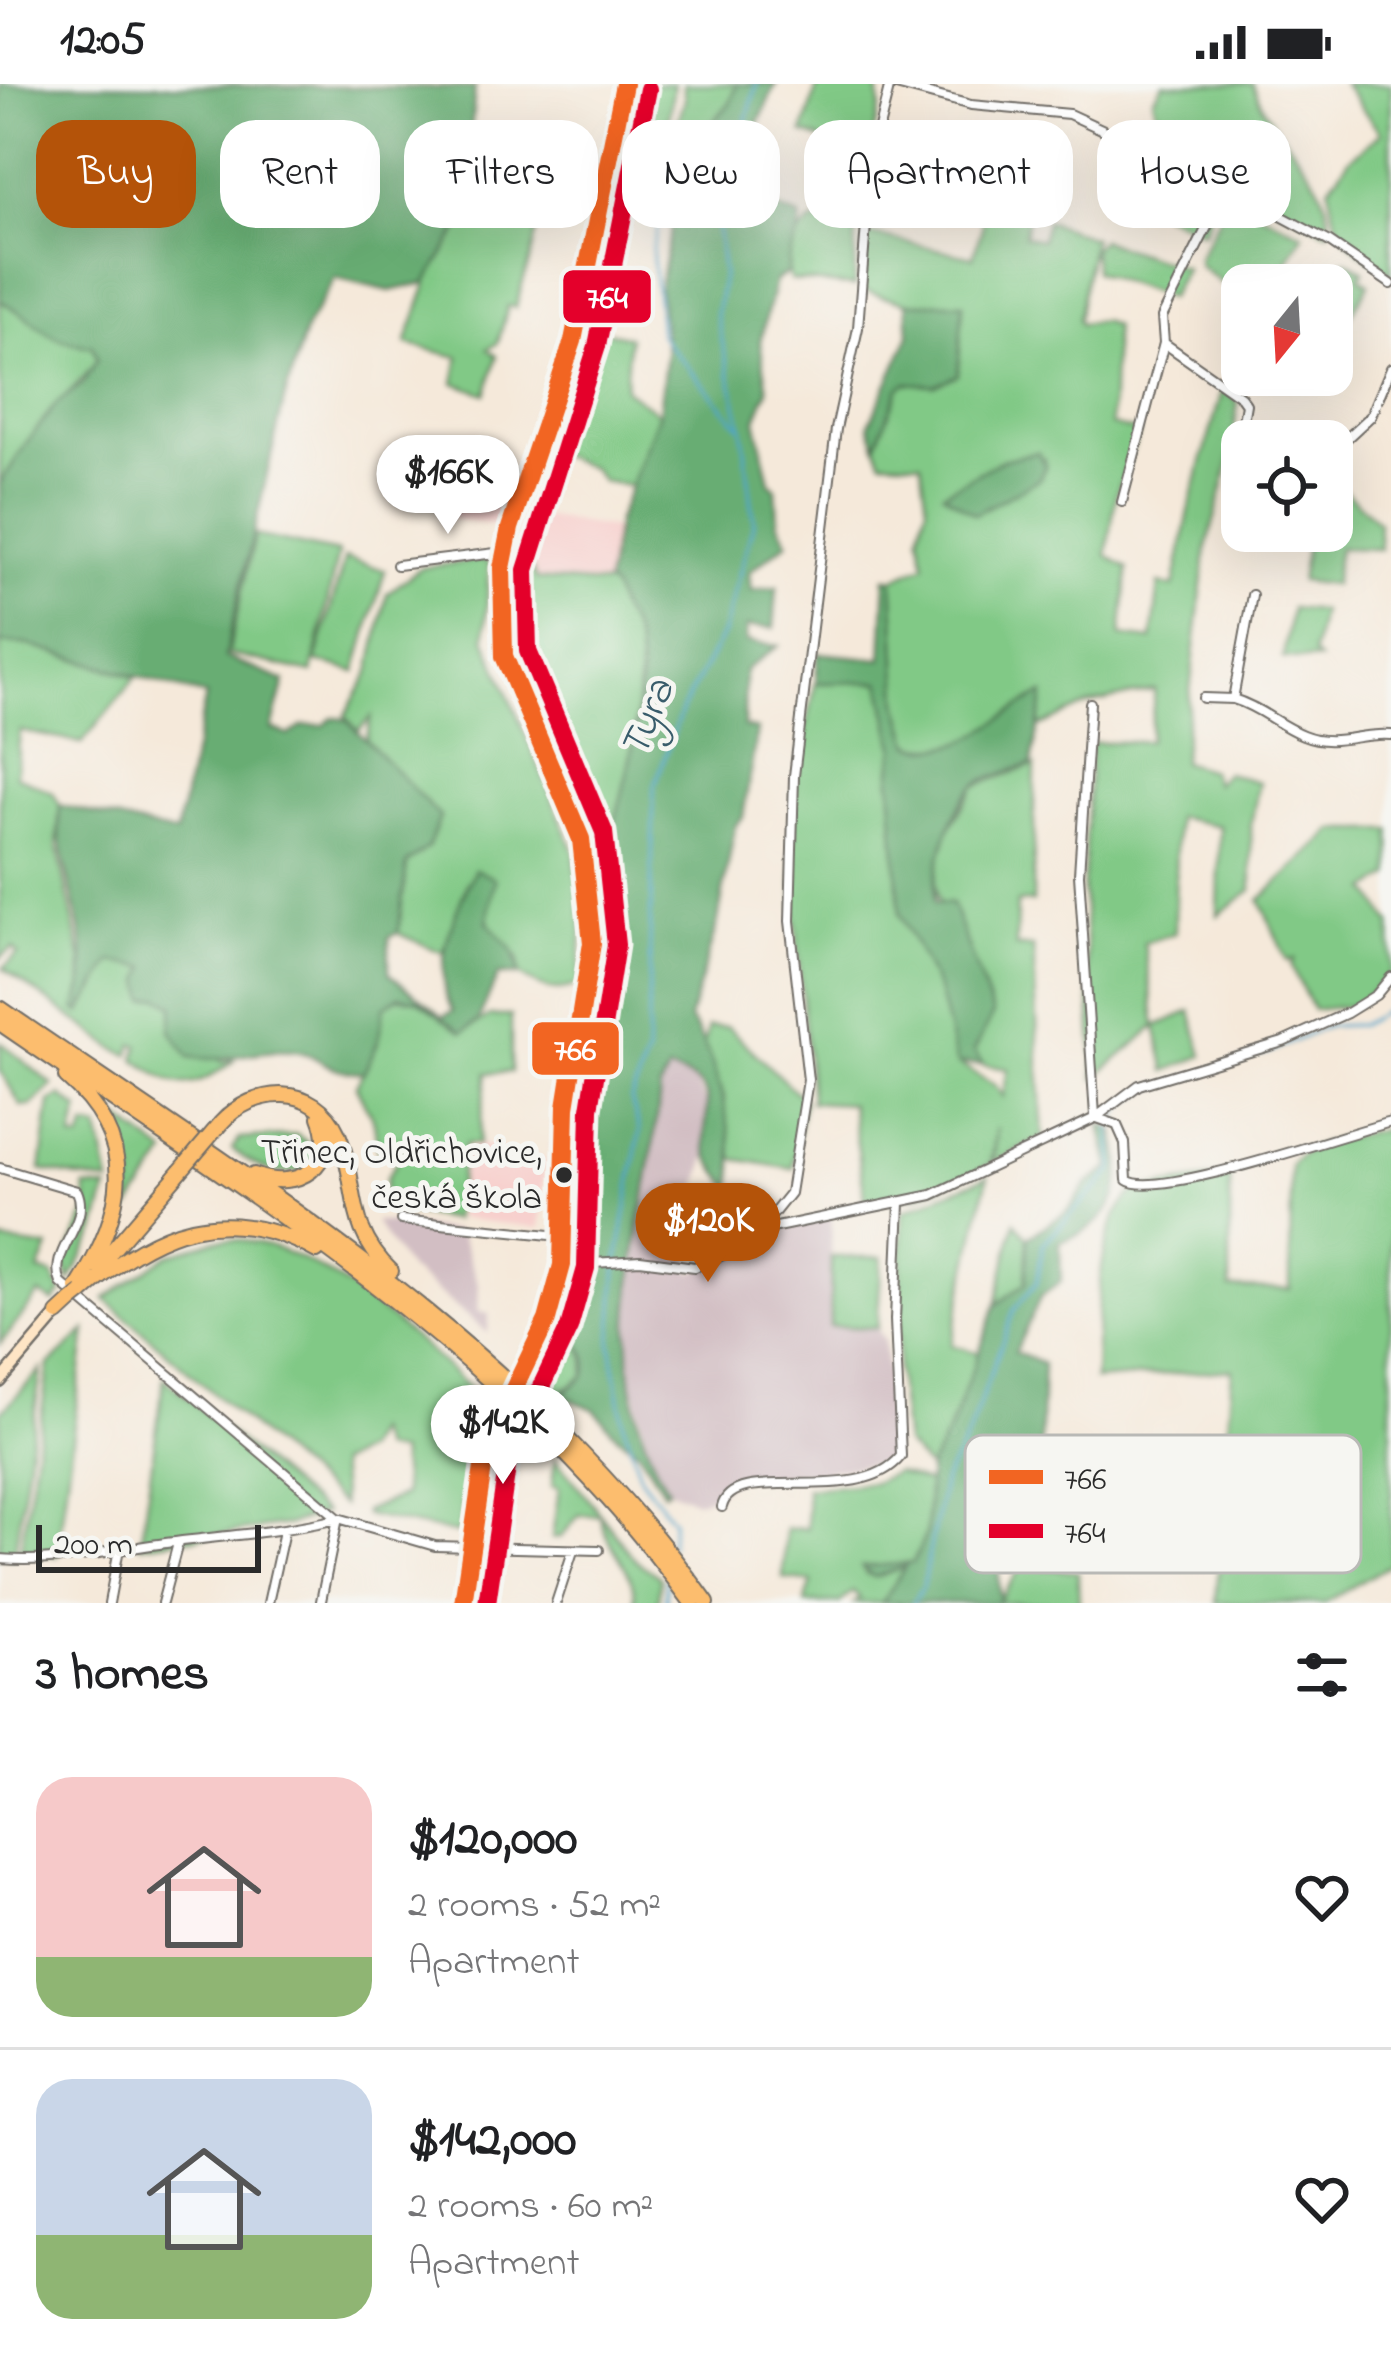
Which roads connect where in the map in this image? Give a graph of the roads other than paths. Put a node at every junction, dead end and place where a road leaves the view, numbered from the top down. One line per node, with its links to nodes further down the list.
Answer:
1 (624, 84): 13 (street)
2 (891, 84): 3 (street); 31 (street)
3 (903, 86): 4 (street)
4 (1097, 127)
5 (1291, 221): 7 (street)
6 (1208, 228): 8 (street)
7 (1391, 284)
8 (1164, 343): 10 (street); 12 (street)
9 (1391, 368): 11 (street)
10 (1243, 420)
11 (1353, 433)
12 (1122, 502)
13 (504, 551): 14 (street); 32 (street)
14 (397, 566)
15 (1252, 595): 17 (street)
16 (1203, 698): 17 (street)
17 (1233, 699): 19 (street)
18 (1090, 703): 25 (street)
19 (1391, 735)
20 (1391, 976): 25 (street)
21 (0, 1008): 27 (highway)
22 (0, 1023): 23 (highway)
23 (22, 1038): 34 (highway); 35 (highway)
24 (309, 1102): 27 (highway); 35 (highway, bridge); 37 (highway)
25 (1095, 1118): 26 (street); 29 (street)
26 (1391, 1122)
27 (207, 1150): 37 (highway)
28 (0, 1168): 40 (street)
29 (900, 1203): 31 (street); 39 (street)
30 (400, 1220): 32 (street)
31 (766, 1229): 33 (street)
32 (563, 1236): 33 (street)
33 (562, 1265): 43 (street, bridge)
34 (388, 1293): 35 (highway); 48 (highway)
35 (76, 1294): 36 (highway)
36 (58, 1314): 38 (street)
37 (442, 1320): 48 (highway)
38 (0, 1382)
39 (722, 1507)
40 (338, 1518): 41 (street); 43 (street); 49 (street)
41 (284, 1532): 42 (street); 52 (street)
42 (178, 1543): 46 (street); 51 (street)
43 (475, 1546): 45 (street); 53 (street)
44 (599, 1550): 45 (street)
45 (573, 1551): 54 (street)
46 (118, 1554): 47 (street); 50 (street)
47 (0, 1559)
48 (700, 1600)
49 (321, 1601)
50 (110, 1603)
51 (161, 1603)
52 (268, 1603)
53 (463, 1603)
54 (556, 1603)

